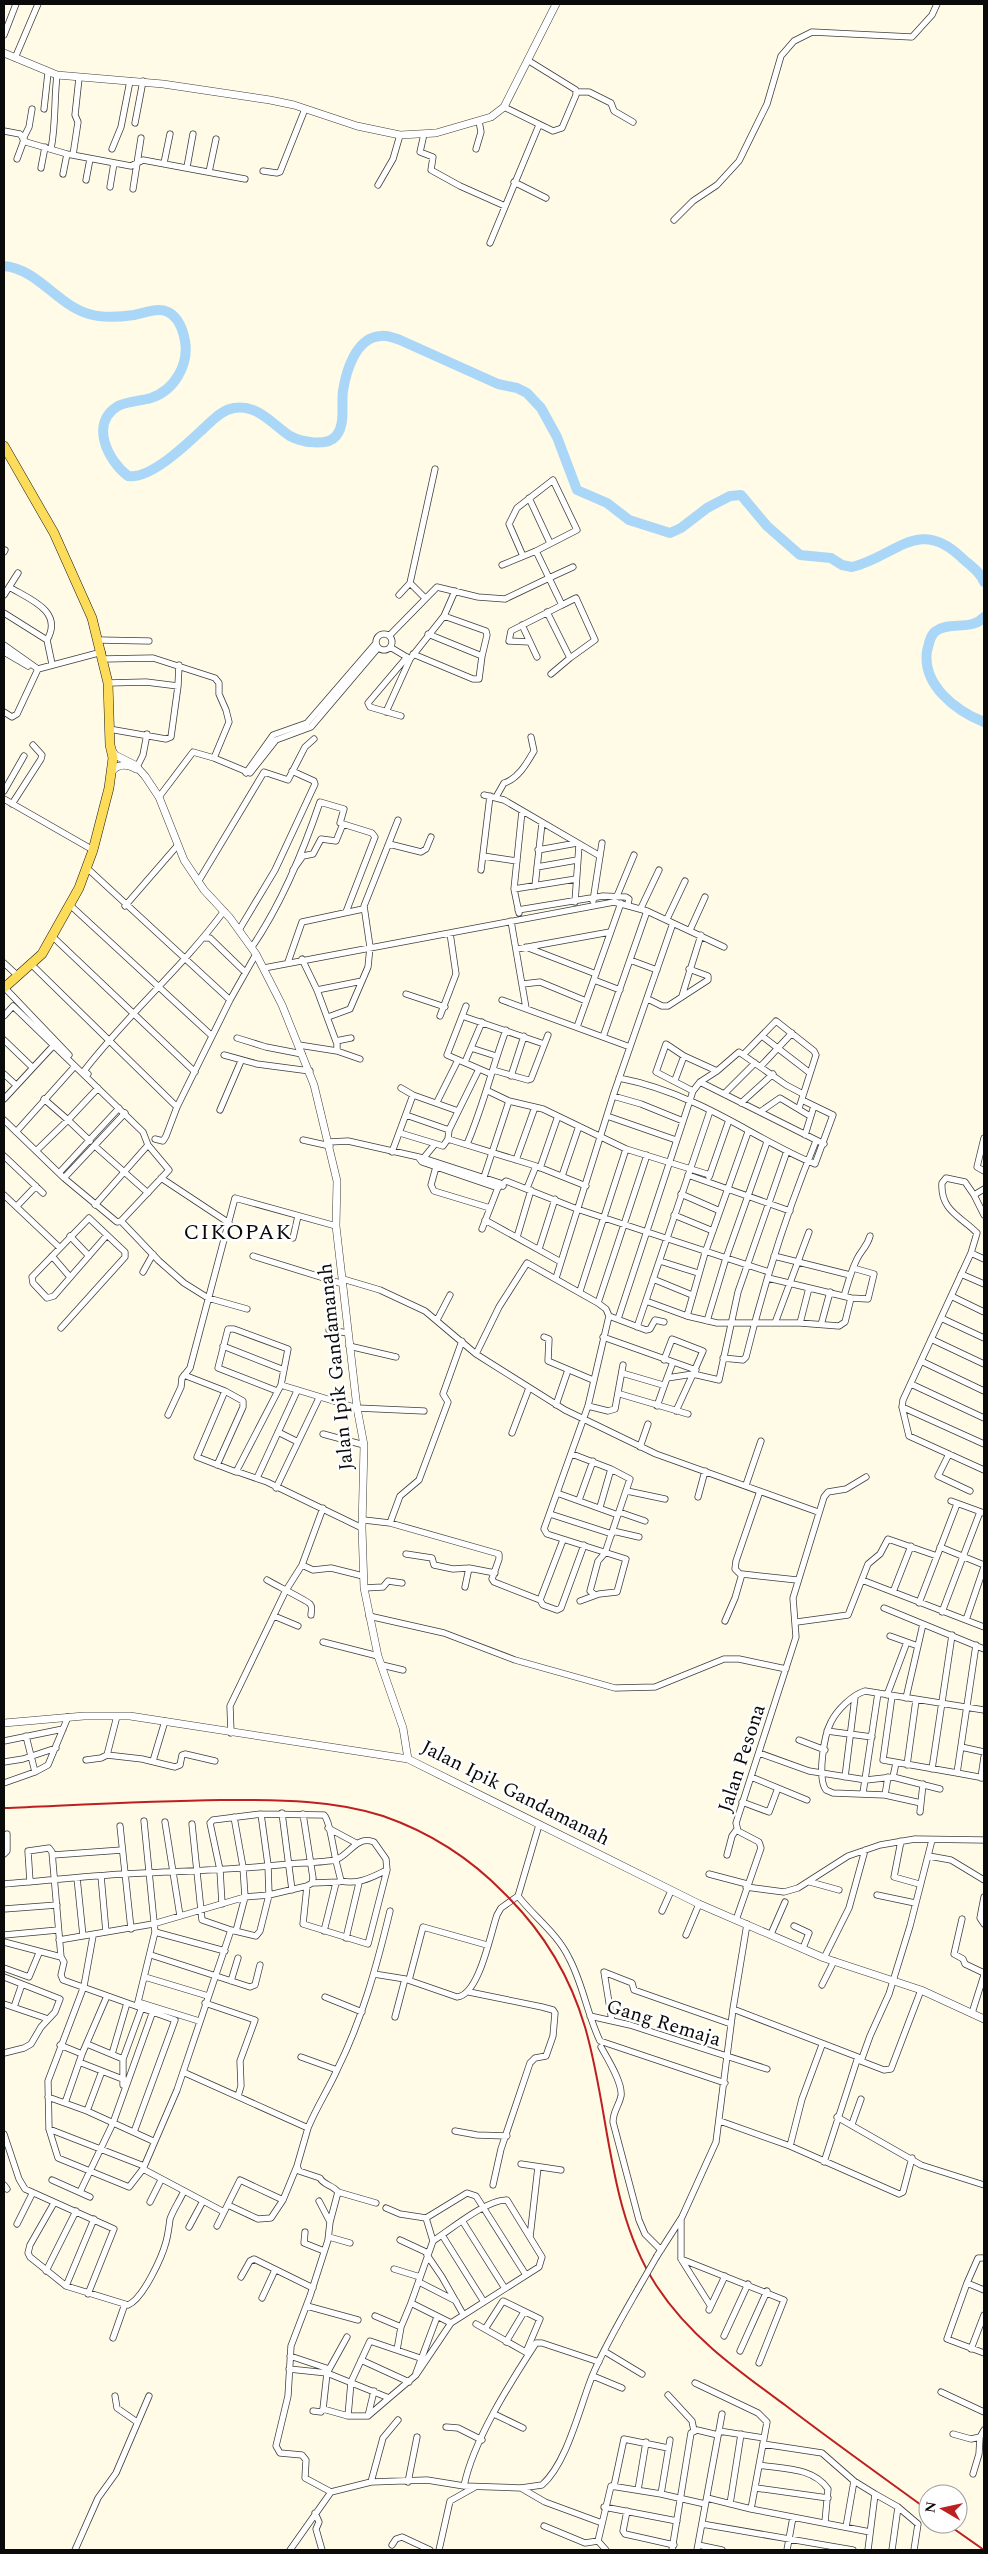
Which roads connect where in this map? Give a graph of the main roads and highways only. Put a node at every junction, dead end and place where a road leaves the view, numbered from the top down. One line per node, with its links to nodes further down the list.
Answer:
1 (4, 446): 2 (main road)
2 (4, 987)

